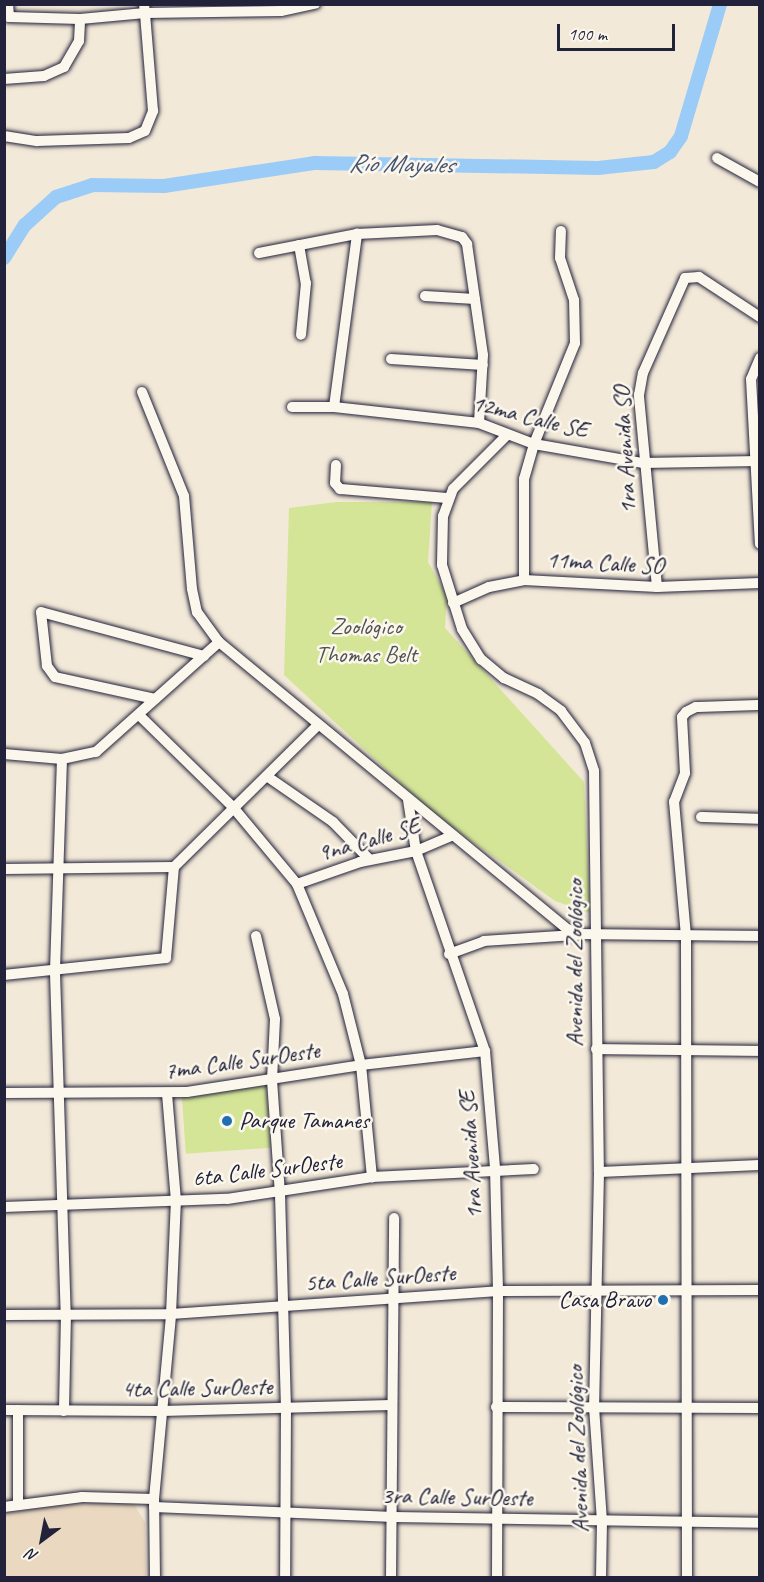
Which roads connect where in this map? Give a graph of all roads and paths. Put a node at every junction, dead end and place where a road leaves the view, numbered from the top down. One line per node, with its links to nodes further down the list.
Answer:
1 (8, 4): 4 (street)
2 (315, 4): 3 (street)
3 (145, 9): 5 (street); 7 (street)
4 (7, 16): 5 (street)
5 (80, 19): 6 (street)
6 (4, 79)
7 (4, 136)
8 (717, 158): 9 (street)
9 (759, 182)
10 (561, 231): 26 (street)
11 (357, 234): 12 (street); 15 (street); 23 (street)
12 (299, 245): 13 (street); 17 (street)
13 (260, 253)
14 (425, 296): 15 (street)
15 (475, 299): 20 (street)
16 (759, 317): 28 (street, 1ra Avenida SO)
17 (301, 335)
18 (759, 358): 27 (street)
19 (391, 359): 20 (street)
20 (483, 365): 24 (street)
21 (142, 392): 36 (street)
22 (292, 407): 23 (street, 12ma Calle SE)
23 (334, 407): 24 (street, 12ma Calle SE)
24 (479, 423): 25 (street, 12ma Calle SE)
25 (507, 435): 26 (street, 12ma Calle SE); 30 (street, Avenida del Zoológico)
26 (534, 444): 28 (street, 12ma Calle SE); 32 (street)
27 (758, 461): 28 (street, 12ma Calle SE); 31 (street)
28 (643, 463): 34 (street, 1ra Avenida SO)
29 (336, 465): 30 (street)
30 (448, 498): 35 (street, Avenida del Zoológico)
31 (759, 544)
32 (524, 580): 34 (street, 11ma Calle SO); 35 (street, 11ma Calle SO)
33 (759, 584): 34 (street, 11ma Calle SO)
34 (657, 587)
35 (453, 603): 57 (street, Avenida del Zoológico)
36 (219, 642): 37 (street); 41 (street)
37 (204, 656): 38 (street); 38 (street)
38 (155, 699): 40 (street)
39 (759, 705): 59 (street)
40 (140, 716): 43 (street); 46 (street)
41 (318, 725): 44 (street); 45 (street)
42 (4, 754): 43 (street)
43 (62, 759): 54 (street)
44 (268, 777): 46 (street); 51 (street)
45 (408, 800): 49 (street); 50 (street, 1ra Avenida SE)
46 (232, 806): 52 (street); 55 (street)
47 (701, 817): 48 (street)
48 (759, 819)
49 (452, 836): 50 (street, 9na Calle SE); 56 (street)
50 (416, 851): 51 (street, 9na Calle SE); 61 (street, 1ra Avenida SE)
51 (369, 859): 55 (street, 9na Calle SE)
52 (174, 867): 54 (street); 62 (street)
53 (4, 868): 54 (street)
54 (60, 870): 62 (street)
55 (297, 884): 68 (street)
56 (581, 934): 57 (street); 61 (street)
57 (596, 934): 59 (street); 64 (street, Avenida del Zoológico)
58 (256, 936): 69 (street)
59 (686, 936): 60 (street); 67 (street)
60 (759, 936)
61 (449, 954): 65 (street, 1ra Avenida SE)
62 (55, 973): 63 (street); 71 (street)
63 (4, 975)
64 (596, 1049): 67 (street); 77 (street, Avenida del Zoológico)
65 (485, 1051): 68 (street, 7ma Calle SurOeste); 75 (street, 1ra Avenida SE)
66 (759, 1052): 67 (street)
67 (686, 1053): 74 (street)
68 (361, 1065): 69 (street, 7ma Calle SurOeste); 78 (street)
69 (272, 1080): 72 (street, 7ma Calle SurOeste); 79 (street)
70 (4, 1093): 71 (street, 7ma Calle SurOeste)
71 (56, 1094): 72 (street, 7ma Calle SurOeste); 81 (street)
72 (167, 1094): 80 (street)
73 (759, 1165): 74 (street)
74 (685, 1167): 77 (street); 84 (street)
75 (495, 1168): 76 (street, 6ta Calle SurOeste); 78 (street, 6ta Calle SurOeste); 86 (street, 1ra Avenida SE)
76 (534, 1169)
77 (599, 1172): 87 (street, Avenida del Zoológico)
78 (372, 1177): 79 (street, 6ta Calle SurOeste)
79 (280, 1194): 80 (street, 6ta Calle SurOeste); 89 (street)
80 (176, 1201): 81 (street, 6ta Calle SurOeste); 91 (street)
81 (61, 1205): 82 (street, 6ta Calle SurOeste); 90 (street)
82 (4, 1207)
83 (394, 1218): 88 (street)
84 (689, 1289): 85 (street, 5ta Calle SurOeste); 87 (street, 5ta Calle SurOeste); 94 (street)
85 (759, 1290)
86 (498, 1291): 87 (street, 5ta Calle SurOeste); 88 (street, 5ta Calle SurOeste); 96 (street, 1ra Avenida SE)
87 (598, 1292): 97 (street, Avenida del Zoológico)
88 (394, 1297): 89 (street, 5ta Calle SurOeste); 93 (street)
89 (284, 1307): 91 (street, 5ta Calle SurOeste); 95 (street)
90 (66, 1314): 91 (street, 5ta Calle SurOeste); 92 (street, 5ta Calle SurOeste); 101 (street)
91 (171, 1314): 102 (street)
92 (4, 1316)
93 (391, 1405): 95 (street, 4ta Calle SurOeste); 107 (street)
94 (688, 1406): 97 (street); 98 (street); 110 (street)
95 (286, 1407): 102 (street, 4ta Calle SurOeste); 106 (street)
96 (496, 1407): 97 (street); 108 (street, 1ra Avenida SE)
97 (594, 1407): 109 (street, Avenida del Zoológico)
98 (759, 1408)
99 (4, 1410): 100 (street, 4ta Calle SurOeste)
100 (18, 1410): 101 (street, 4ta Calle SurOeste); 104 (street)
101 (64, 1411): 102 (street, 4ta Calle SurOeste)
102 (162, 1411): 103 (street)
103 (154, 1503): 104 (street, 3ra Calle SurOeste); 106 (street, 3ra Calle SurOeste); 112 (street)
104 (18, 1505): 105 (street, 3ra Calle SurOeste)
105 (4, 1507)
106 (287, 1514): 107 (street, 3ra Calle SurOeste); 113 (street)
107 (394, 1517): 108 (street, 3ra Calle SurOeste); 114 (street)
108 (498, 1519): 109 (street, 3ra Calle SurOeste); 115 (street, 1ra Avenida SE)
109 (602, 1521): 110 (street, 3ra Calle SurOeste); 116 (street, Avenida del Zoológico)
110 (688, 1522): 111 (street, 3ra Calle SurOeste); 117 (street)
111 (759, 1523)
112 (155, 1578)
113 (285, 1578)
114 (391, 1578)
115 (498, 1578)
116 (601, 1578)
117 (687, 1578)

